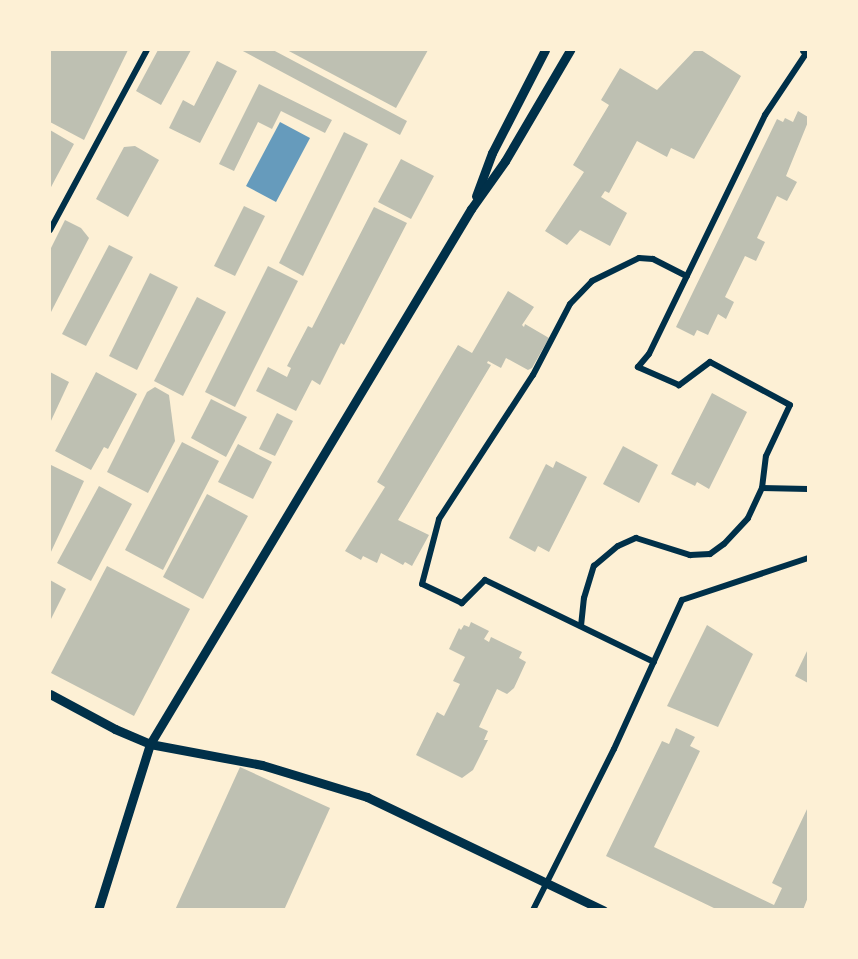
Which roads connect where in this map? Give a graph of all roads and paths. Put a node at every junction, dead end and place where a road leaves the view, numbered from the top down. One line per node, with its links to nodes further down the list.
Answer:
1 (147, 50): 6 (street)
2 (545, 50): 5 (street)
3 (570, 50): 5 (street)
4 (806, 52): 7 (street)
5 (471, 209): 14 (street)
6 (50, 230)
7 (687, 276): 8 (street); 11 (street)
8 (762, 488): 9 (street); 11 (street)
9 (808, 489)
10 (808, 558): 12 (street)
11 (581, 626): 12 (street)
12 (654, 662): 15 (street)
13 (50, 694): 14 (street)
14 (150, 744): 15 (street); 16 (street)
15 (547, 882): 17 (street); 18 (street)
16 (98, 909)
17 (533, 909)
18 (603, 909)

